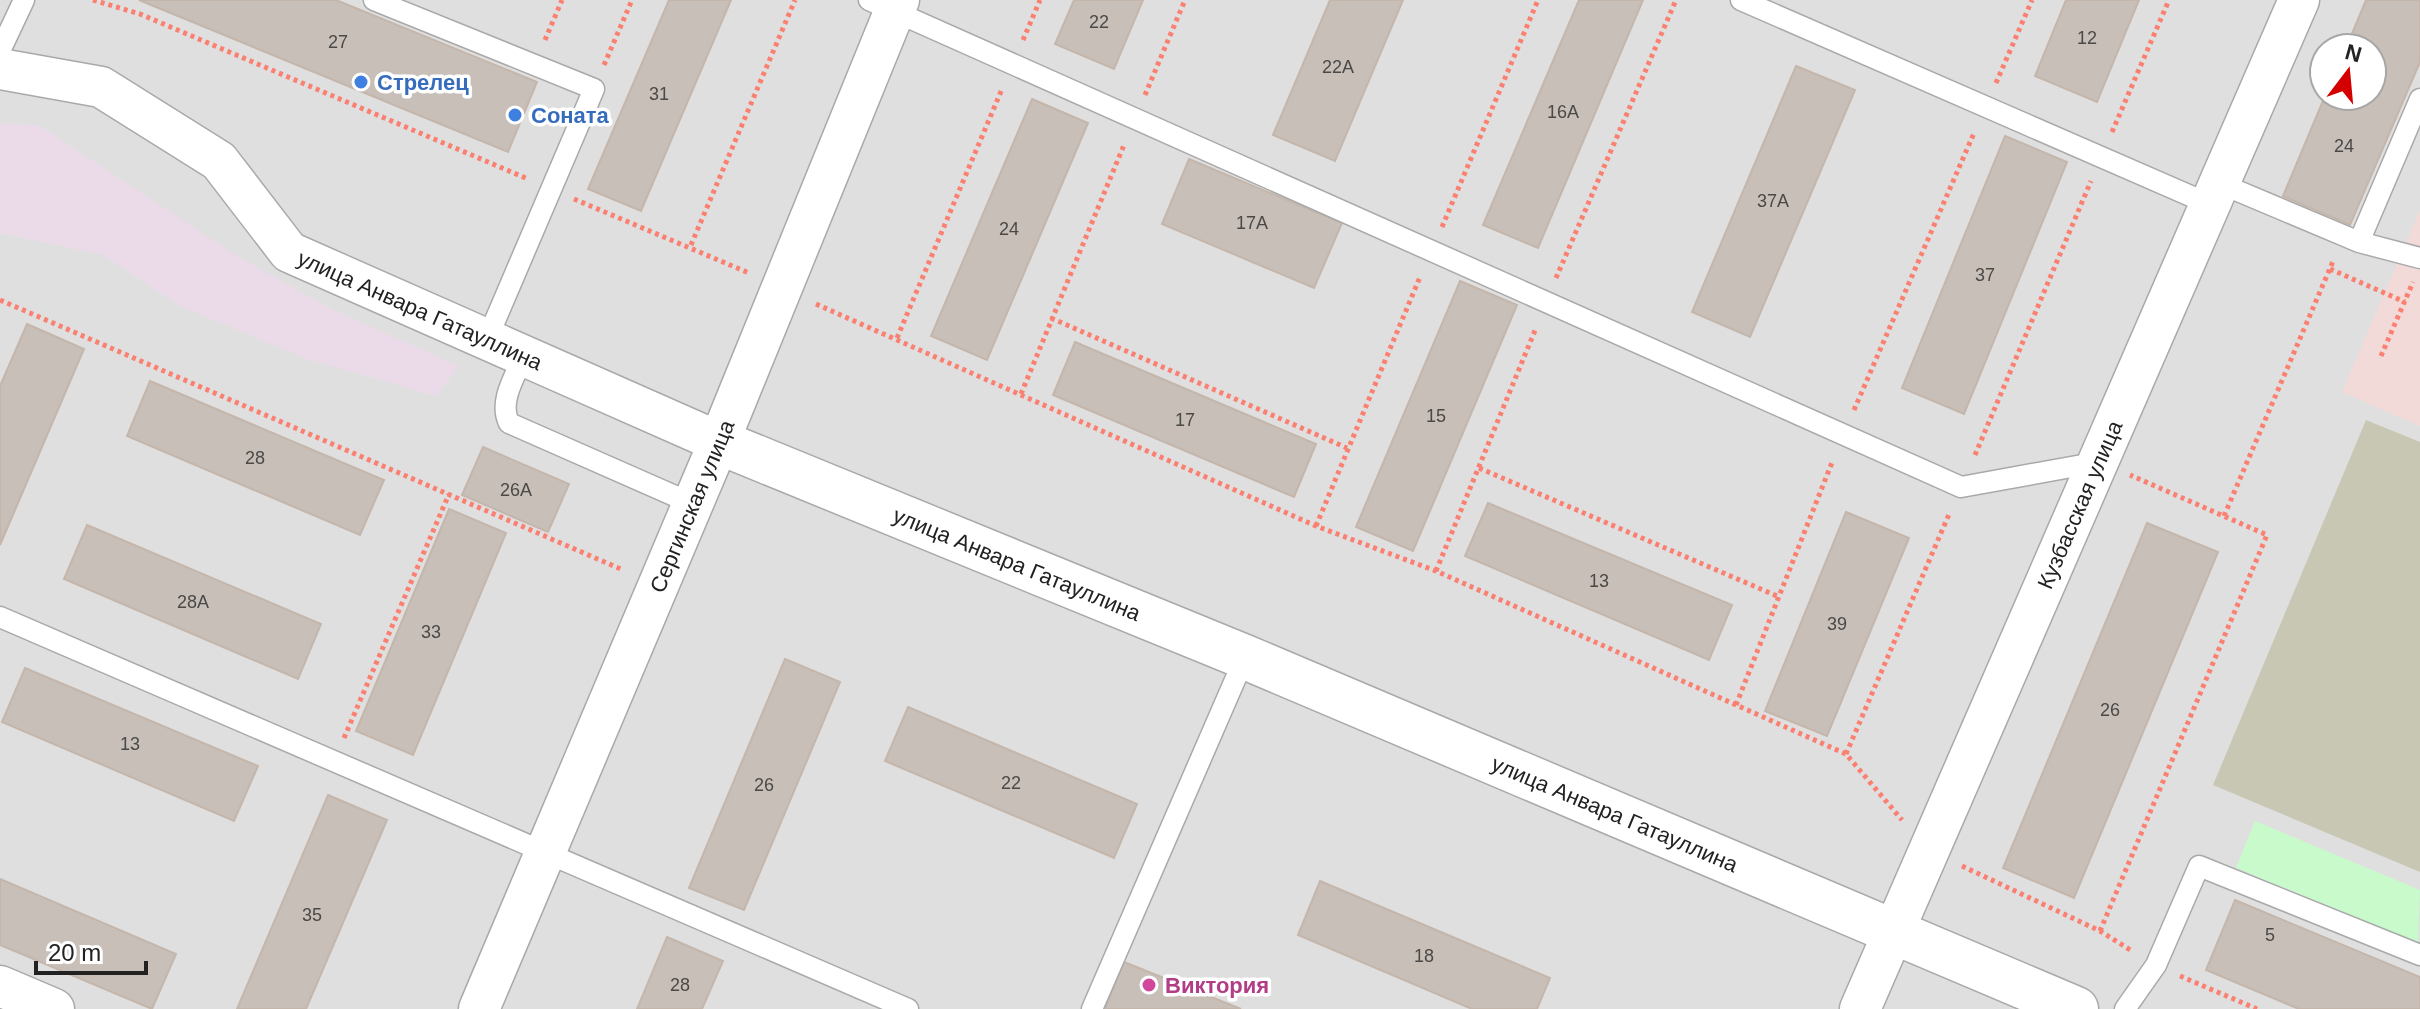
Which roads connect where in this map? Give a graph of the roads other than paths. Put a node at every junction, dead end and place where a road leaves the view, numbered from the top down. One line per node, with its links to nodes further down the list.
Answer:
1 (24, 0): 6 (lane)
2 (374, 0): 12 (lane)
3 (1741, 0): 9 (lane)
4 (2299, 0): 9 (street, Кузбасская улица)
5 (888, 4): 14 (street, Сергинская улица); 15 (lane)
6 (0, 51)
7 (0, 69): 12 (street, улица Анвара Гатауллина)
8 (2420, 99): 10 (lane)
9 (2214, 194): 10 (lane); 15 (street, Кузбасская улица)
10 (2352, 239): 11 (lane)
11 (2420, 258)
12 (488, 337): 13 (street, улица Анвара Гатауллина)
13 (525, 353): 14 (street, улица Анвара Гатауллина); 16 (lane)
14 (719, 442): 16 (street, Сергинская улица); 18 (street, улица Анвара Гатауллина)
15 (2099, 462): 20 (street, Кузбасская улица)
16 (693, 504): 19 (street, Сергинская улица)
17 (0, 617): 19 (lane)
18 (1245, 657): 20 (street, улица Анвара Гатауллина); 26 (lane)
19 (545, 852): 24 (street, Сергинская улица); 25 (lane)
20 (1892, 933): 27 (street, Кузбасская улица); 28 (street, улица Анвара Гатауллина)
21 (2420, 955): 29 (lane)
22 (0, 986): 23 (street)
23 (54, 1009)
24 (479, 1009)
25 (908, 1009)
26 (1092, 1009)
27 (1860, 1009)
28 (2076, 1009)
29 (2125, 1009)

